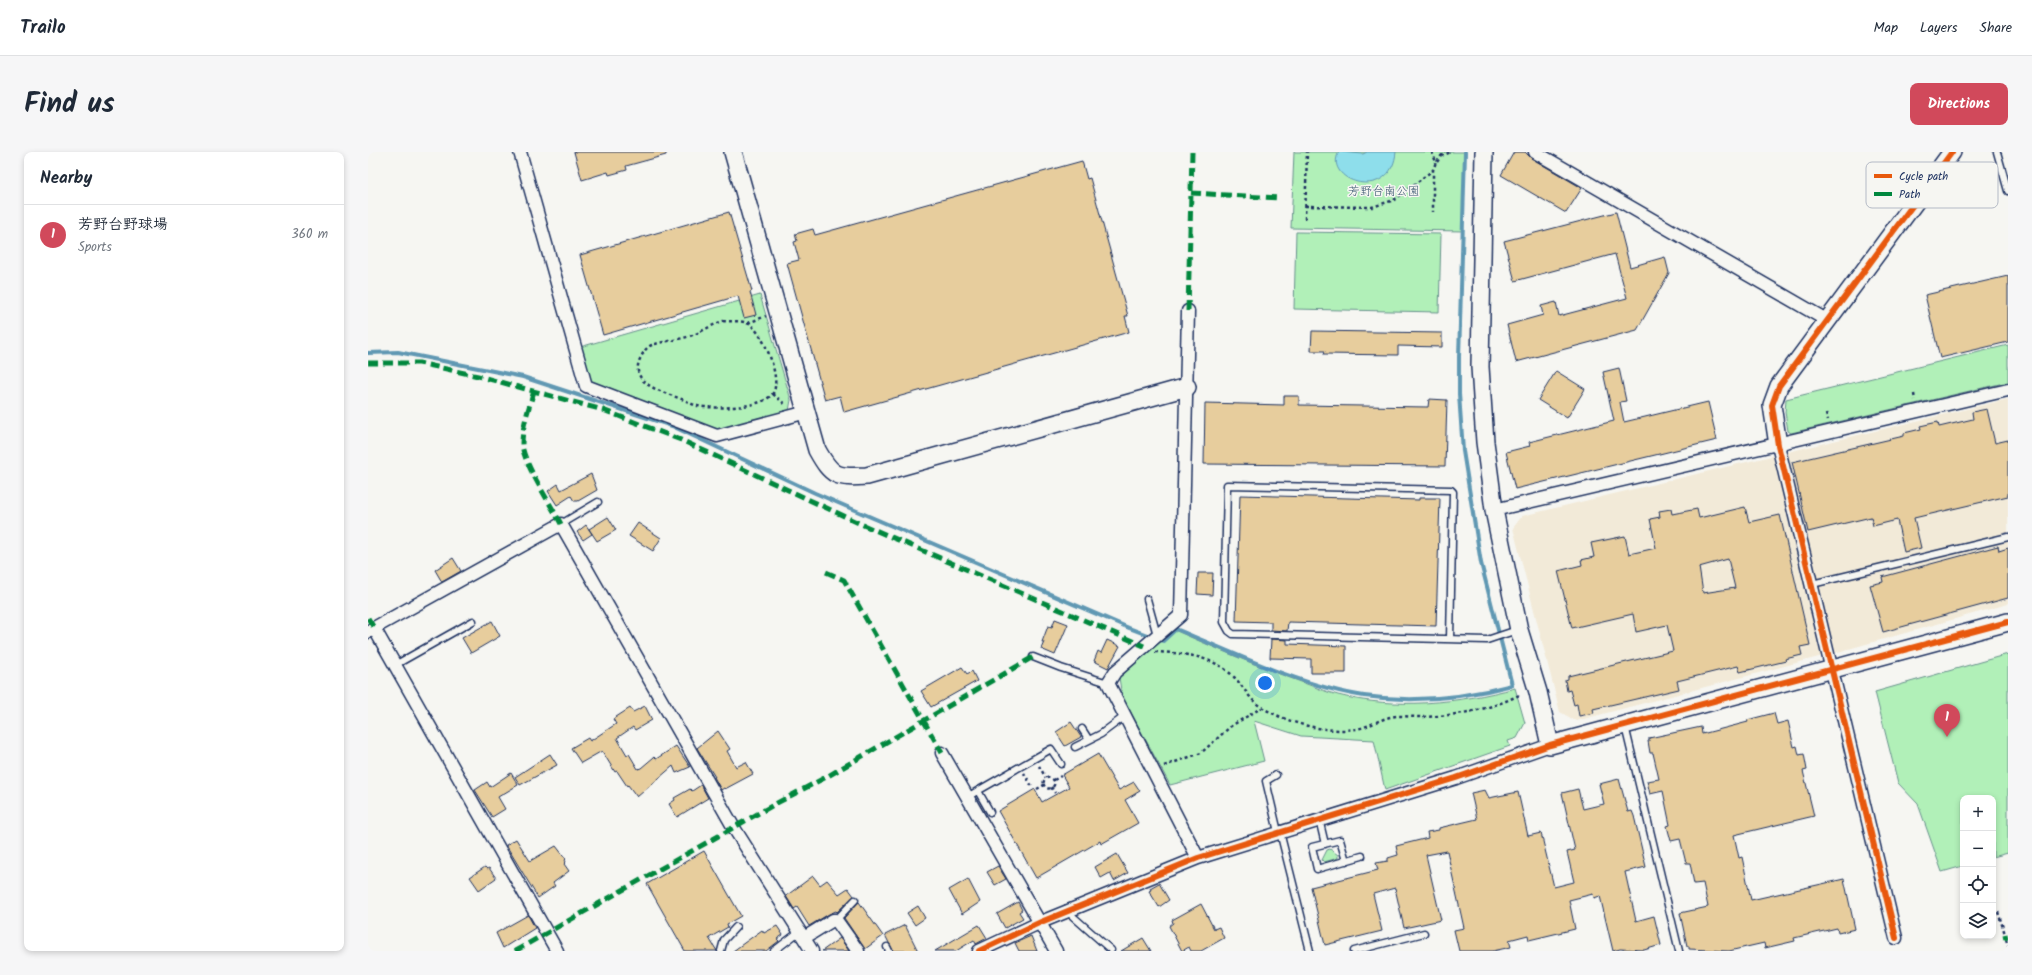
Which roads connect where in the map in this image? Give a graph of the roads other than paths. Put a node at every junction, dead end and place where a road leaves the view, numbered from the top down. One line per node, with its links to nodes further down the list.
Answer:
1 (520, 152): 14 (street)
2 (733, 152): 14 (street)
3 (1484, 152): 17 (street)
4 (1535, 152): 11 (street)
5 (1952, 152): 7 (street)
6 (1997, 152): 8 (lane)
7 (1945, 162)
8 (2008, 191)
9 (1911, 208): 11 (street)
10 (1188, 311): 12 (street)
11 (1828, 321): 15 (street)
12 (1186, 387): 14 (street); 26 (street)
13 (2008, 390): 15 (street)
14 (807, 412)
15 (1778, 445): 17 (street); 20 (street)
16 (598, 502): 18 (lane)
17 (1494, 510): 25 (street)
18 (562, 524): 24 (street); 55 (street)
19 (2008, 537): 20 (lane)
20 (1812, 584): 30 (street)
21 (1147, 599): 26 (lane)
22 (473, 620): 29 (lane)
23 (2008, 622): 30 (street)
24 (371, 630): 29 (street)
25 (1519, 630): 27 (lane); 36 (street)
26 (1157, 635): 31 (street)
27 (1450, 639): 27 (lane)
28 (1033, 657): 31 (lane)
29 (394, 665): 58 (street)
30 (1832, 668): 33 (street); 56 (street)
31 (1108, 683): 32 (street)
32 (1125, 716): 35 (lane); 47 (street)
33 (1625, 724): 36 (street); 67 (lane)
34 (1082, 729): 35 (lane)
35 (1089, 740): 37 (lane)
36 (1550, 745): 43 (street)
37 (1075, 747)
38 (942, 753): 41 (street)
39 (1060, 764): 41 (lane)
40 (1276, 775): 44 (lane)
41 (973, 794): 42 (lane); 52 (street)
42 (990, 812)
43 (1319, 819): 44 (street); 45 (lane)
44 (1279, 832): 47 (street); 65 (lane)
45 (1325, 844): 48 (lane); 48 (lane)
46 (1362, 856): 48 (lane)
47 (1198, 858): 50 (street)
48 (1346, 861)
49 (855, 900): 51 (lane)
50 (1068, 912): 52 (street); 57 (lane)
51 (836, 920): 55 (street); 62 (street)
52 (1041, 922): 63 (street); 64 (street)
53 (736, 928): 59 (lane)
54 (1424, 933): 66 (lane)
55 (802, 934): 60 (lane); 61 (street)
56 (1896, 938)
57 (1111, 950)
58 (557, 951)
59 (721, 951)
60 (774, 951)
61 (812, 951)
62 (858, 951)
63 (979, 951)
64 (1056, 951)
65 (1310, 951)
66 (1354, 951)
67 (1678, 951)

